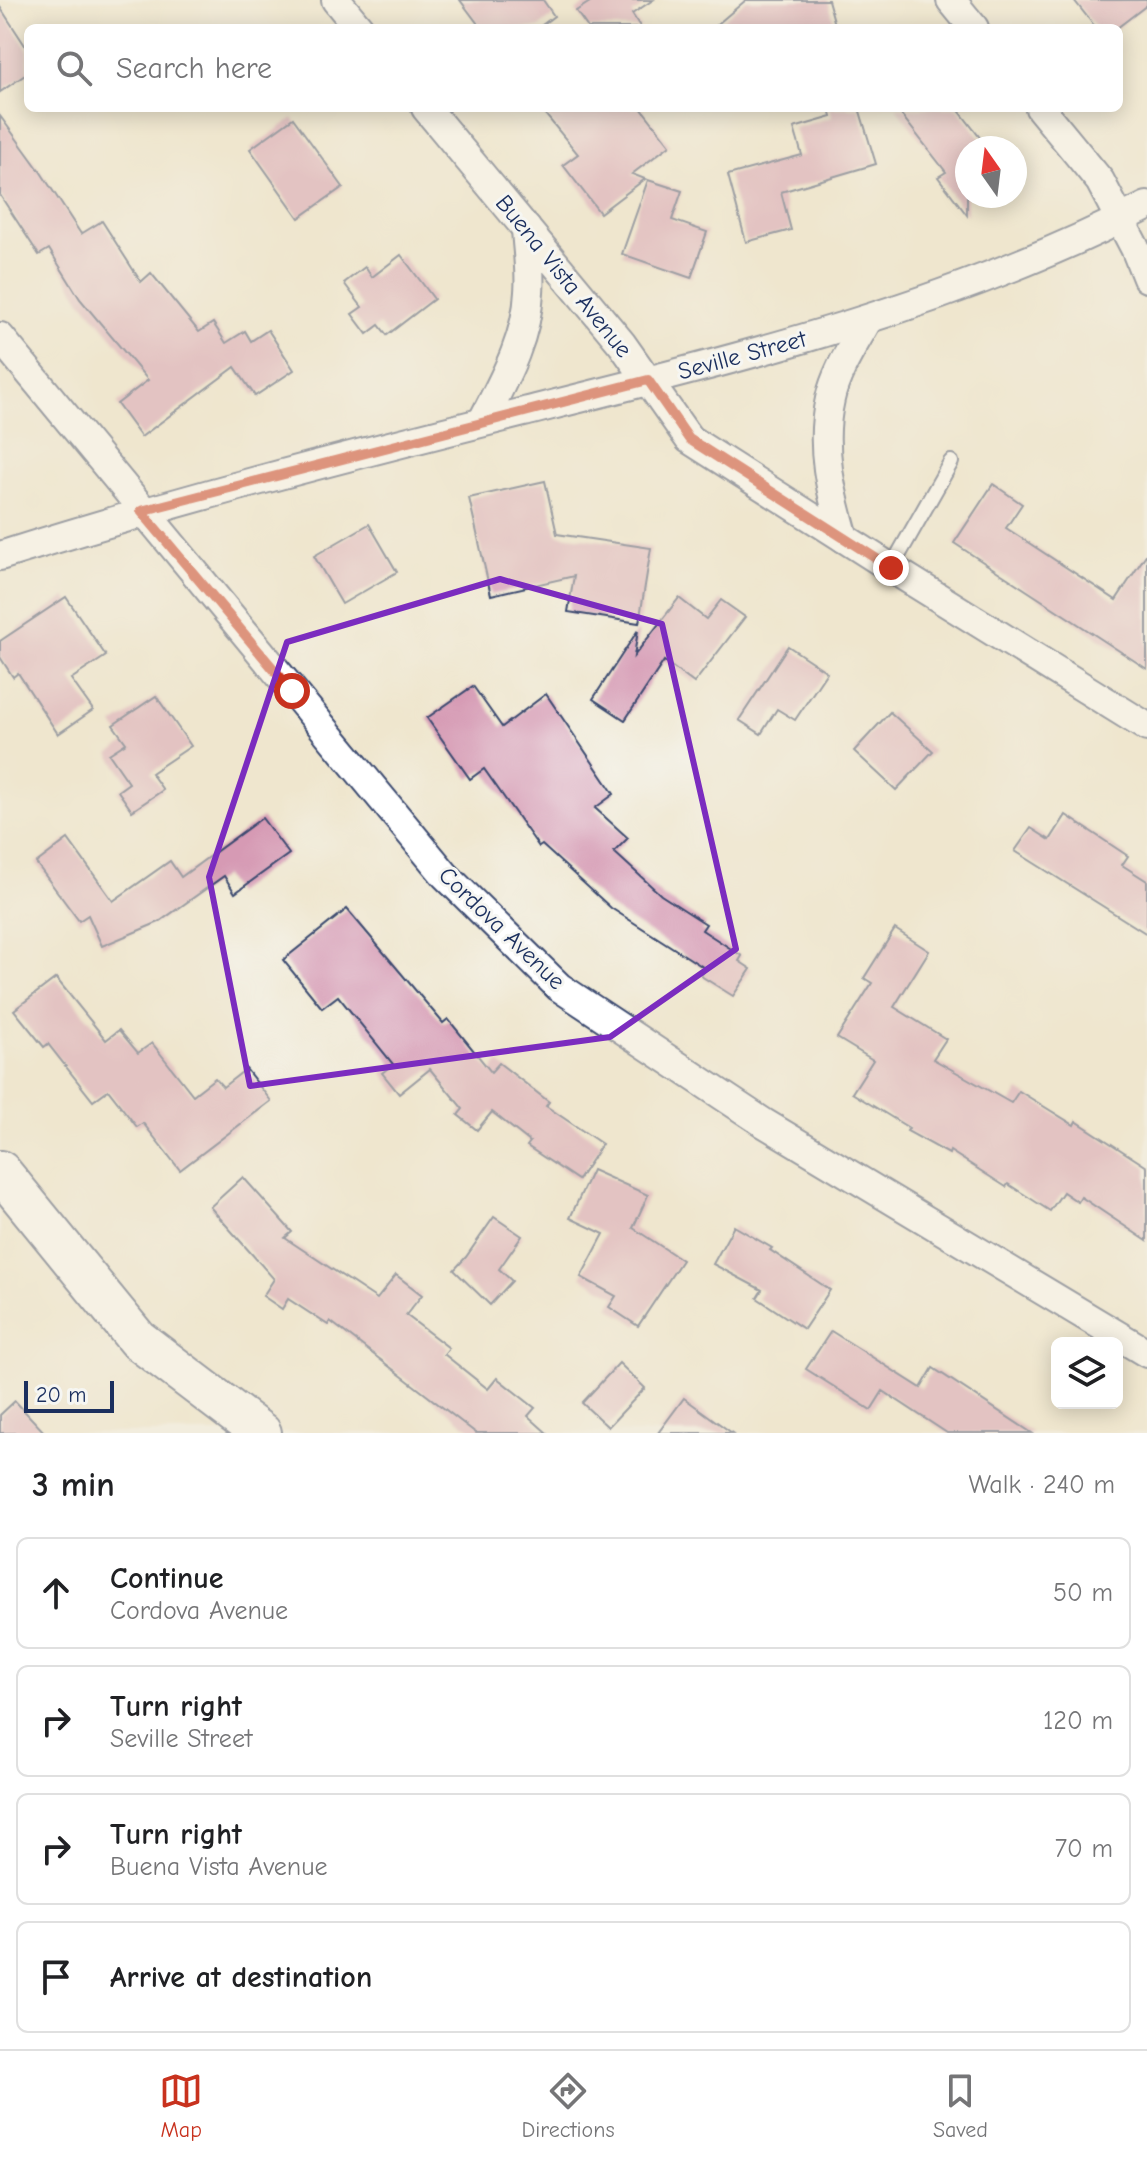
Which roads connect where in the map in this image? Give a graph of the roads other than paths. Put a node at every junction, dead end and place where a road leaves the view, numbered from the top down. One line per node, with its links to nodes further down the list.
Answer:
1 (336, 0): 3 (street)
2 (951, 0): 4 (street)
3 (356, 24)
4 (971, 24)
5 (429, 112): 9 (street, Buena Vista Avenue)
6 (1043, 112): 8 (street)
7 (1147, 206): 8 (street, Seville Street)
8 (1121, 220): 10 (street); 11 (street, Seville Street)
9 (526, 228): 13 (street, Buena Vista Avenue); 14 (street)
10 (1147, 278)
11 (867, 321): 13 (street, Seville Street); 17 (street)
12 (0, 337): 16 (street, Cordova Avenue)
13 (648, 380): 14 (street, Seville Street); 17 (street, Buena Vista Avenue)
14 (482, 422): 16 (street, Seville Street)
15 (951, 462): 19 (lane)
16 (141, 511): 18 (street, Seville Street); 22 (street, Cordova Avenue)
17 (844, 538): 19 (street, Buena Vista Avenue)
18 (0, 556)
19 (891, 568): 20 (street, Buena Vista Avenue)
20 (1147, 727)
21 (0, 1171): 23 (street)
22 (1147, 1353)
23 (261, 1433)

